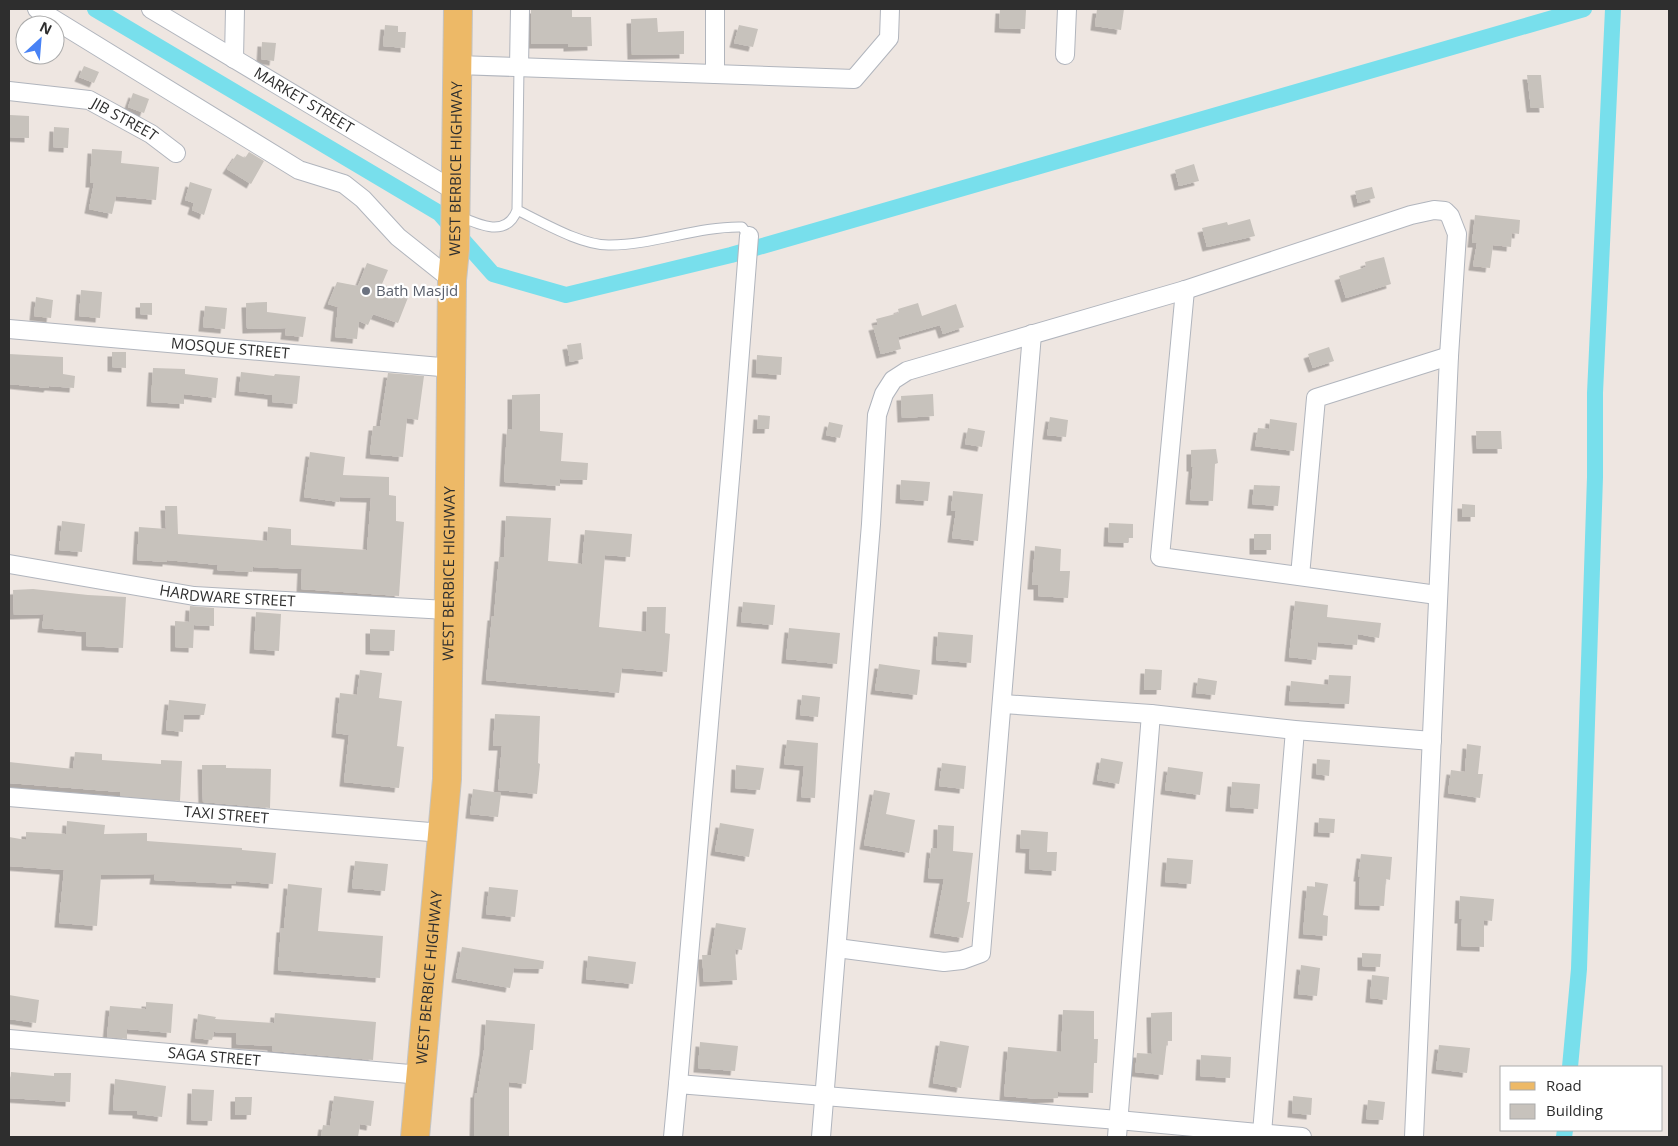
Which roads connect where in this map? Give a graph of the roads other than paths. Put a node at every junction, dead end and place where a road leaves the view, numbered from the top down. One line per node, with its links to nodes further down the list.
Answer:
1 (37, 9): 19 (street)
2 (151, 9): 10 (street, MARKET STREET)
3 (235, 9): 10 (street)
4 (458, 9): 11 (main road, WEST BERBICE HIGHWAY)
5 (520, 9): 12 (street)
6 (715, 9): 13 (street)
7 (890, 9): 13 (street)
8 (1067, 9): 9 (street)
9 (1065, 54)
10 (234, 59): 17 (street, MARKET STREET)
11 (457, 65): 12 (street); 17 (main road, WEST BERBICE HIGHWAY)
12 (519, 67): 13 (street); 16 (lane)
13 (715, 74)
14 (9, 91): 15 (street, JIB STREET)
15 (176, 154)
16 (517, 210): 17 (lane); 18 (lane)
17 (455, 219): 19 (main road, WEST BERBICE HIGHWAY)
18 (749, 236): 38 (street)
19 (452, 280): 24 (main road, WEST BERBICE HIGHWAY)
20 (1184, 290): 22 (street); 23 (street); 26 (street)
21 (9, 329): 24 (street, MOSQUE STREET)
22 (1032, 334): 29 (street); 35 (street)
23 (1449, 356): 26 (street); 27 (street)
24 (452, 368): 28 (main road, WEST BERBICE HIGHWAY)
25 (9, 564): 28 (street, HARDWARE STREET)
26 (1300, 576): 27 (street)
27 (1437, 596): 32 (street)
28 (448, 610): 34 (main road, WEST BERBICE HIGHWAY)
29 (1003, 704): 30 (street); 35 (street)
30 (1151, 714): 31 (street); 40 (street)
31 (1295, 730): 32 (street); 41 (street)
32 (1432, 741): 46 (street)
33 (9, 797): 34 (street, TAXI STREET)
34 (442, 833): 37 (main road, WEST BERBICE HIGHWAY)
35 (837, 948): 39 (street)
36 (9, 1039): 37 (street, SAGA STREET)
37 (421, 1075): 42 (main road, WEST BERBICE HIGHWAY)
38 (678, 1084): 39 (street); 43 (street)
39 (823, 1097): 40 (street); 44 (street)
40 (1118, 1129): 41 (street)
41 (1262, 1133): 45 (street)
42 (416, 1137)
43 (673, 1137)
44 (821, 1137)
45 (1302, 1137)
46 (1414, 1137)

